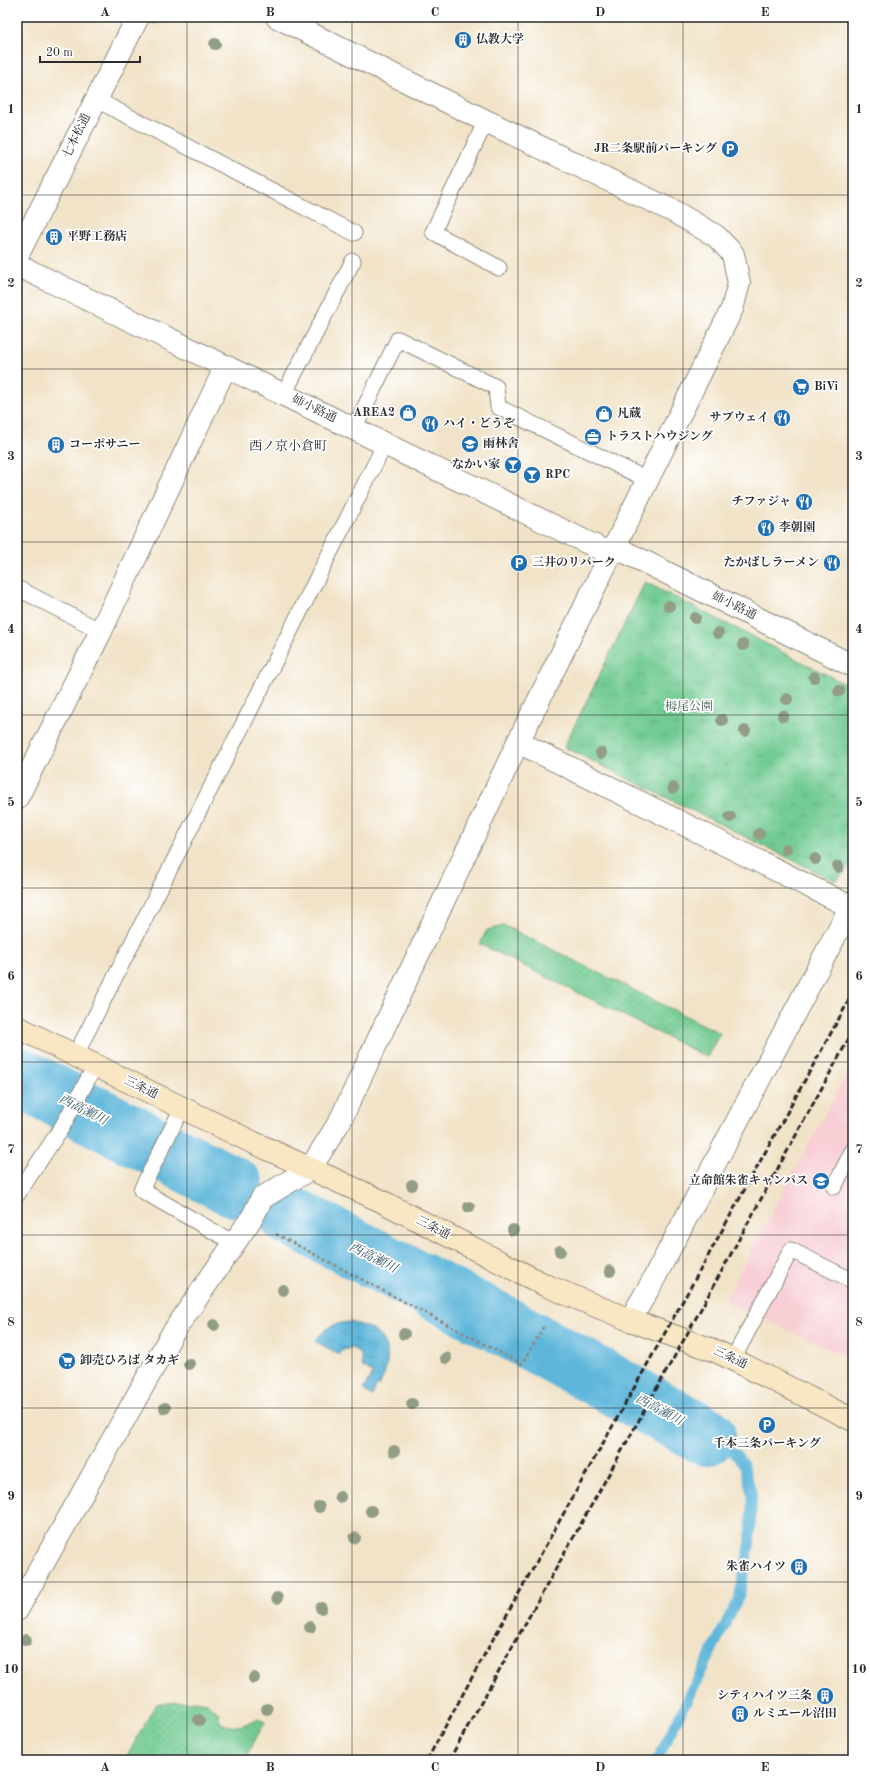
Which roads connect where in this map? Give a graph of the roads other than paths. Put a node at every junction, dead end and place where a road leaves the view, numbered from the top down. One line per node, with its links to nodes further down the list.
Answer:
1 (138, 17): 3 (street, 七本松通)
2 (277, 17): 4 (street)
3 (95, 99): 5 (lane); 6 (street, 七本松通)
4 (486, 121): 9 (lane); 14 (street)
5 (354, 233)
6 (17, 256)
7 (353, 261): 11 (lane)
8 (17, 264): 10 (street, 姉小路通)
9 (499, 268)
10 (226, 366): 11 (street, 姉小路通); 17 (street)
11 (284, 394): 12 (street, 姉小路通)
12 (354, 429): 13 (street, 姉小路通); 14 (lane)
13 (385, 444): 15 (street, 姉小路通); 23 (lane)
14 (648, 480): 15 (street)
15 (613, 550): 18 (street, 姉小路通); 19 (street)
16 (17, 588): 17 (lane)
17 (101, 631): 20 (street)
18 (853, 666)
19 (518, 742): 21 (street); 27 (street)
20 (17, 798)
21 (852, 904): 32 (street)
22 (17, 1027): 23 (main road, 三条通)
23 (75, 1056): 24 (main road, 三条通)
24 (95, 1066): 25 (main road, 三条通); 29 (lane)
25 (182, 1108): 27 (main road, 三条通); 30 (lane)
26 (853, 1150): 28 (lane)
27 (310, 1169): 30 (street); 32 (main road, 三条通)
28 (834, 1187)
29 (17, 1195)
30 (234, 1243): 35 (street)
31 (853, 1281): 33 (lane)
32 (630, 1320): 33 (main road, 三条通)
33 (733, 1358): 34 (main road, 三条通)
34 (853, 1420)
35 (17, 1610)

